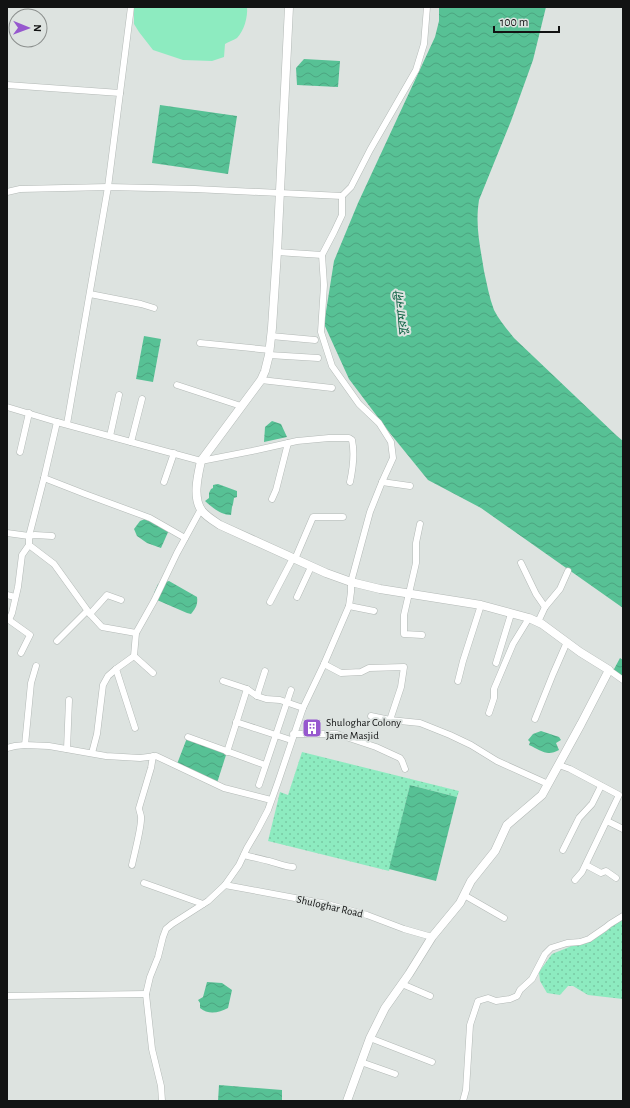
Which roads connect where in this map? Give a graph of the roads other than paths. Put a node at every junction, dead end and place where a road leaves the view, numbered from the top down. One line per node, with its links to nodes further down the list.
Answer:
1 (131, 7): 5 (street)
2 (289, 7): 8 (main road)
3 (427, 7): 9 (street)
4 (7, 85): 5 (street)
5 (120, 93): 6 (street)
6 (108, 187): 7 (street); 8 (street); 12 (street)
7 (7, 192)
8 (279, 193): 9 (street); 10 (main road)
9 (342, 196): 11 (street)
10 (277, 252): 11 (street); 14 (main road)
11 (322, 255): 38 (street)
12 (90, 294): 13 (street); 28 (street)
13 (154, 308)
14 (271, 336): 15 (street); 17 (main road)
15 (315, 340)
16 (200, 343): 17 (street)
17 (270, 353): 18 (street); 19 (main road)
18 (318, 358)
19 (261, 380): 21 (street); 25 (main road)
20 (177, 385): 25 (street)
21 (332, 388)
22 (119, 395): 29 (street)
23 (142, 398): 30 (street)
24 (7, 406): 26 (street)
25 (242, 406): 34 (main road)
26 (29, 413): 27 (street); 32 (street)
27 (57, 422): 28 (street); 35 (street)
28 (68, 424): 29 (street)
29 (110, 436): 30 (street)
30 (131, 442): 33 (street)
31 (288, 443): 34 (street); 37 (street); 40 (street)
32 (20, 452)
33 (174, 453): 34 (street); 36 (street)
34 (201, 461): 41 (main road)
35 (44, 478): 45 (street); 47 (street)
36 (164, 482)
37 (350, 482)
38 (382, 482): 39 (street); 53 (street)
39 (410, 486)
40 (272, 500)
41 (201, 509): 47 (street); 49 (main road)
42 (342, 517): 49 (street)
43 (420, 524): 54 (street)
44 (7, 533): 45 (street)
45 (29, 536): 46 (street); 48 (street)
46 (52, 536)
47 (185, 538): 68 (street)
48 (29, 545): 56 (street); 63 (street)
49 (294, 559): 51 (main road); 59 (street)
50 (521, 563): 62 (street)
51 (311, 566): 53 (main road); 57 (street)
52 (568, 571): 62 (street)
53 (351, 582): 54 (main road); 61 (street)
54 (408, 593): 60 (main road); 69 (street)
55 (7, 595): 56 (street)
56 (16, 597): 72 (street)
57 (297, 597)
58 (121, 600): 63 (street)
59 (270, 602)
60 (480, 605): 65 (main road); 83 (street)
61 (349, 606): 64 (street); 75 (street)
62 (546, 607): 67 (street)
63 (88, 612): 68 (street); 70 (street)
64 (374, 612)
65 (511, 614): 66 (main road); 74 (street)
66 (529, 618): 67 (main road); 90 (street)
67 (538, 622): 71 (main road)
68 (136, 634): 73 (street)
69 (422, 636)
70 (57, 641)
71 (567, 642): 78 (main road); 92 (street)
72 (21, 653)
73 (134, 656): 77 (street); 80 (street)
74 (496, 663)
75 (324, 664): 89 (street); 93 (street)
76 (36, 666): 99 (street)
77 (116, 669): 95 (street); 103 (street)
78 (609, 670): 81 (street); 106 (main road)
79 (265, 672): 86 (street)
80 (153, 673)
81 (623, 680)
82 (223, 681): 84 (street)
83 (458, 681)
84 (247, 689): 86 (street); 94 (street)
85 (291, 690): 88 (street)
86 (257, 696): 88 (street)
87 (69, 700): 101 (street)
88 (287, 703): 89 (street); 96 (street)
89 (303, 708): 98 (street)
90 (489, 713)
91 (370, 716): 93 (street)
92 (535, 719)
93 (390, 720): 109 (street)
94 (236, 722): 96 (street); 102 (street)
95 (135, 728)
96 (276, 735): 98 (street); 105 (street)
97 (188, 737): 102 (street)
98 (292, 737): 107 (street); 112 (street)
99 (25, 745): 100 (street); 101 (street)
100 (7, 748)
101 (67, 749): 103 (street)
102 (227, 752): 105 (street)
103 (92, 753): 104 (street)
104 (153, 756): 112 (street); 117 (street)
105 (265, 765): 108 (street)
106 (559, 765): 109 (main road); 110 (street)
107 (406, 769)
108 (259, 784)
109 (548, 784): 124 (main road)
110 (601, 786): 111 (street); 115 (street)
111 (621, 796): 113 (street)
112 (271, 800): 116 (street)
113 (607, 821): 114 (street); 118 (street)
114 (623, 829)
115 (563, 850)
116 (244, 855): 119 (street); 123 (street)
117 (132, 864)
118 (586, 866): 120 (street); 121 (street)
119 (294, 867)
120 (616, 878)
121 (575, 880)
122 (144, 883): 125 (street)
123 (225, 885): 125 (street); 128 (street, Shuloghar Road)
124 (464, 895): 127 (street); 128 (main road)
125 (203, 904): 130 (street)
126 (623, 916): 139 (street)
127 (504, 918)
128 (432, 937): 129 (main road)
129 (402, 984): 132 (street); 133 (main road)
130 (146, 994): 131 (street); 137 (street)
131 (7, 996)
132 (430, 996)
133 (370, 1038): 134 (main road); 135 (street)
134 (361, 1062): 136 (street); 138 (main road)
135 (432, 1062)
136 (395, 1074)
137 (162, 1101)
138 (348, 1101)
139 (463, 1101)

